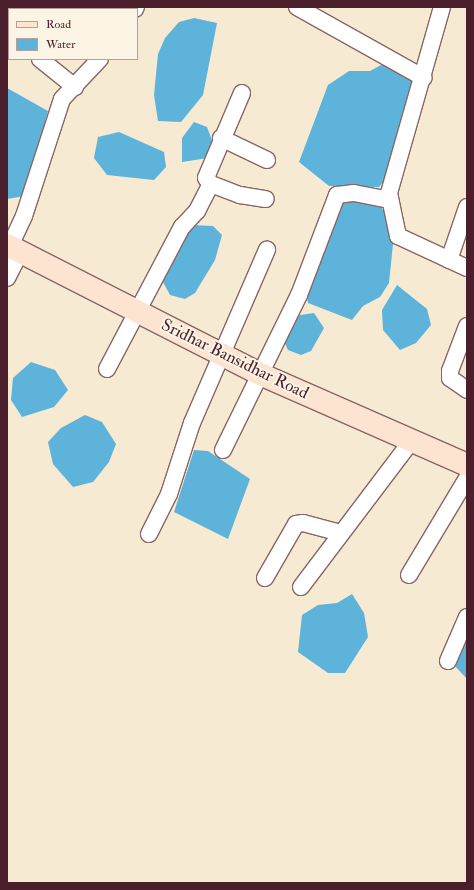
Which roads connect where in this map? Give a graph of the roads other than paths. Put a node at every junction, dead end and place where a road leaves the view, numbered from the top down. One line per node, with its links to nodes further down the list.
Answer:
1 (297, 7): 5 (street)
2 (442, 7): 5 (street)
3 (41, 60): 6 (street)
4 (99, 60): 6 (street)
5 (424, 78): 12 (street)
6 (75, 87): 14 (street)
7 (242, 92): 8 (street)
8 (221, 138): 9 (street); 10 (street)
9 (267, 160)
10 (211, 184): 11 (street); 19 (street)
11 (266, 199)
12 (390, 200): 16 (street); 23 (street)
13 (467, 207): 16 (street)
14 (12, 248): 18 (street); 19 (street, Sridhar Bansidhar Road)
15 (267, 250): 21 (street)
16 (449, 260): 17 (street)
17 (467, 268)
18 (7, 278)
19 (137, 310): 21 (street, Sridhar Bansidhar Road); 22 (street)
20 (467, 326): 24 (street)
21 (222, 355): 23 (street, Sridhar Bansidhar Road); 30 (street)
22 (107, 369)
23 (260, 374): 25 (street, Sridhar Bansidhar Road); 26 (street)
24 (467, 390)
25 (413, 439): 27 (street, Sridhar Bansidhar Road); 29 (street)
26 (223, 450)
27 (467, 465)
28 (467, 478): 31 (street)
29 (341, 533): 32 (street); 33 (street)
30 (149, 534)
31 (409, 575)
32 (265, 578)
33 (302, 587)
34 (467, 617): 35 (street)
35 (448, 662)

